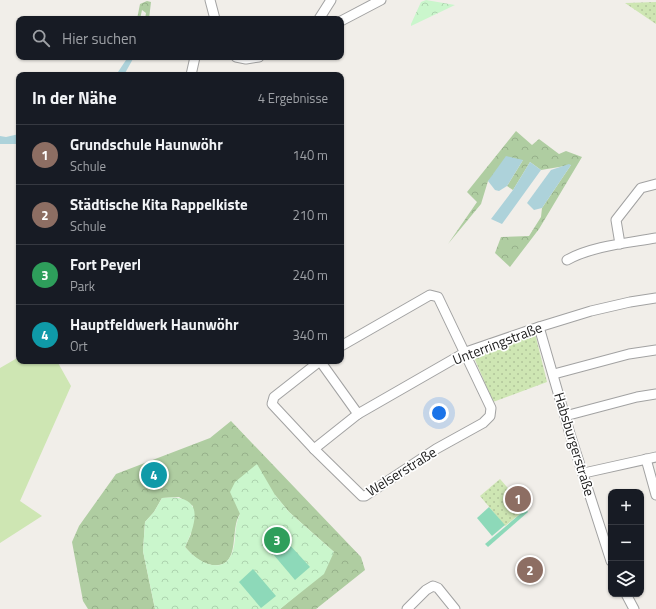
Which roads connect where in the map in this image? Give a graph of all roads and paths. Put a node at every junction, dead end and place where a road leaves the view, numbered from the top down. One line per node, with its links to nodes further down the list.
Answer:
1 (210, 0): 4 (street)
2 (331, 0): 5 (street)
3 (381, 0): 6 (street)
4 (214, 16)
5 (324, 16)
6 (344, 19)
7 (195, 60): 8 (street)
8 (192, 72)
9 (656, 184): 11 (street)
10 (656, 238): 11 (street)
11 (620, 244): 12 (street)
12 (567, 260)
13 (656, 298): 14 (street, Unterringstraße)
14 (539, 327): 17 (street, Unterringstraße); 20 (street, Habsburgerstraße)
15 (344, 344): 17 (street)
16 (656, 350): 20 (street)
17 (466, 352): 22 (street, Unterringstraße); 24 (street, Welserstraße)
18 (316, 364): 24 (street, Welserstraße)
19 (322, 364): 22 (street)
20 (554, 374): 23 (street, Habsburgerstraße)
21 (656, 394): 23 (street)
22 (358, 414): 24 (street, Unterringstraße)
23 (565, 416): 27 (street, Habsburgerstraße)
24 (314, 449)
25 (656, 457): 26 (street)
26 (646, 459): 27 (street); 28 (street)
27 (584, 473): 29 (street, Habsburgerstraße)
28 (656, 496)
29 (608, 551)
30 (628, 597): 33 (street)
31 (407, 609): 32 (street)
32 (455, 609)
33 (634, 609)

